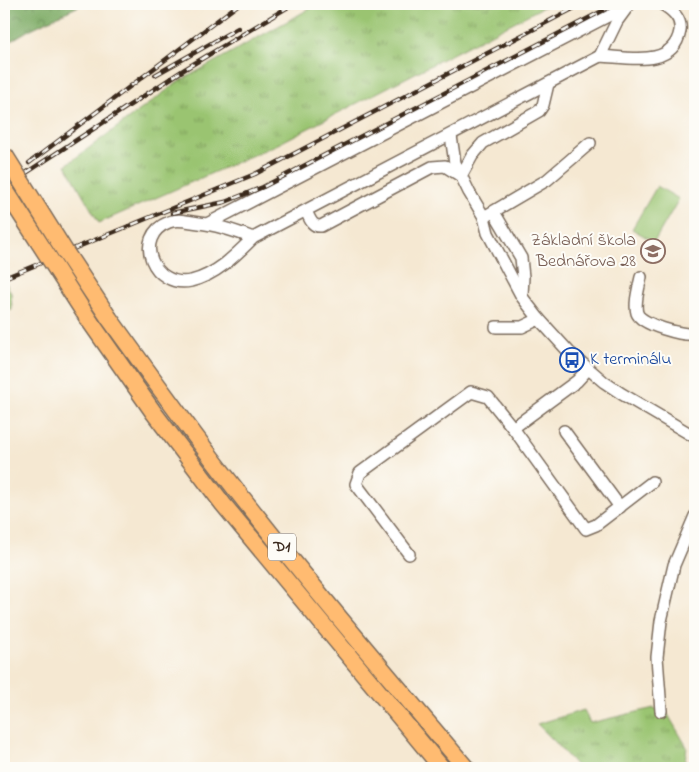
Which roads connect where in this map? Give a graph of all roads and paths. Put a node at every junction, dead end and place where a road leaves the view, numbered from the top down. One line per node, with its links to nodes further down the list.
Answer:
1 (632, 4): 3 (street); 12 (street)
2 (662, 4): 3 (street)
3 (600, 56): 4 (street)
4 (548, 84): 5 (street); 8 (street)
5 (451, 136): 8 (street); 10 (street)
6 (590, 144): 11 (street)
7 (4, 154): 29 (highway, D1, bridge)
8 (461, 176): 10 (street); 11 (street)
9 (4, 188): 28 (highway, D1, bridge)
10 (306, 211): 13 (street)
11 (489, 214): 15 (street); 15 (street)
12 (208, 223): 13 (street); 13 (street)
13 (253, 238)
14 (641, 277): 18 (street)
15 (522, 297): 16 (street)
16 (539, 319): 17 (street); 19 (street)
17 (496, 327)
18 (695, 334)
19 (588, 369): 20 (street); 22 (street)
20 (513, 428): 24 (street); 26 (street)
21 (564, 431): 24 (street)
22 (695, 437)
23 (652, 482): 24 (street)
24 (620, 507)
25 (695, 516): 27 (street)
26 (409, 554)
27 (661, 711)
28 (442, 768)
29 (466, 768)

